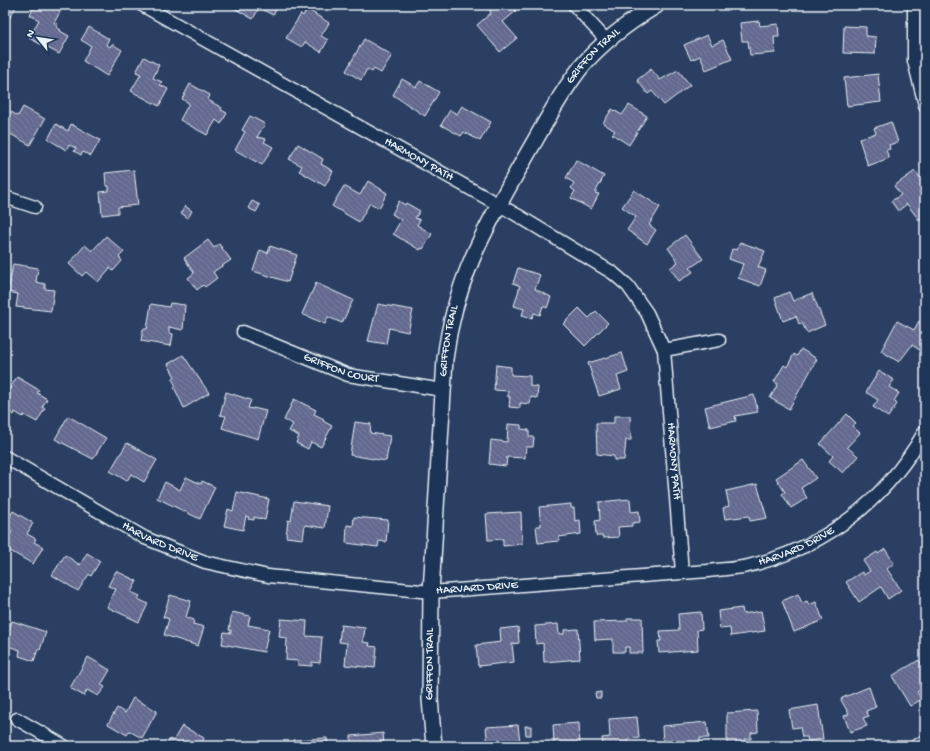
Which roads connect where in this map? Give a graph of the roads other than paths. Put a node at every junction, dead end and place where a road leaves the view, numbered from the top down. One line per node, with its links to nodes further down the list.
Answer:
1 (142, 5): 8 (street, HARMONY PATH)
2 (574, 5): 5 (street)
3 (657, 5): 5 (street, GRIFFON TRAIL)
4 (914, 5): 6 (street)
5 (606, 41): 8 (street, GRIFFON TRAIL)
6 (925, 105)
7 (5, 197): 9 (street)
8 (498, 205): 12 (street, HARMONY PATH); 13 (street, GRIFFON TRAIL)
9 (35, 207)
10 (243, 332): 13 (street, GRIFFON COURT)
11 (719, 340): 12 (street)
12 (664, 350): 16 (street, HARMONY PATH)
13 (443, 390): 17 (street, GRIFFON TRAIL)
14 (923, 438): 16 (street, HARVARD DRIVE)
15 (5, 457): 17 (street, HARVARD DRIVE)
16 (682, 572): 17 (street, HARVARD DRIVE)
17 (431, 592): 21 (street, GRIFFON TRAIL)
18 (17, 719): 20 (street)
19 (925, 741): 22 (street)
20 (64, 746)
21 (434, 746)
22 (916, 746)

